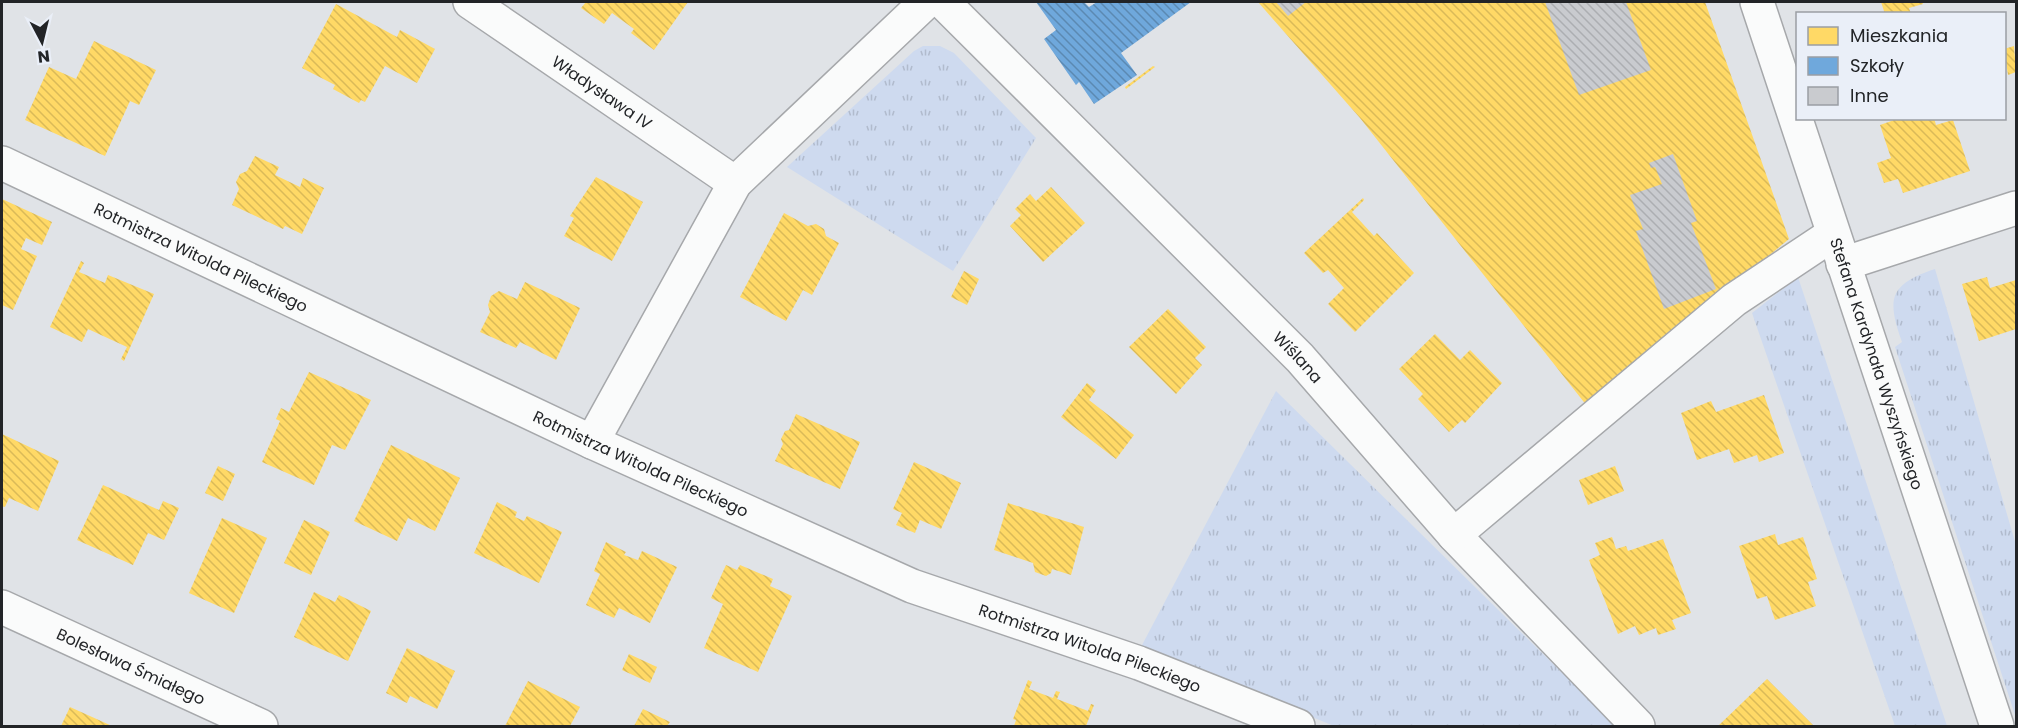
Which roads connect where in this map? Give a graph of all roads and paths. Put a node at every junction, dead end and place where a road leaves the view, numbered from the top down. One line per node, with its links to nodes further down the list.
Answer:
1 (470, 2): 6 (street, Władysława IV)
2 (926, 2): 6 (street)
3 (943, 2): 10 (street, Wiślana)
4 (1757, 2): 8 (street, Stefana Kardynała Wyszyńskiego)
5 (2, 163): 9 (street, Rotmistrza Witolda Pileckiego)
6 (735, 183): 9 (street)
7 (2016, 208): 8 (street)
8 (1838, 249): 10 (street); 15 (street, Stefana Kardynała Wyszyńskiego)
9 (592, 442): 13 (street, Rotmistrza Witolda Pileckiego)
10 (1454, 535): 14 (street, Wiślana)
11 (2, 607): 12 (street, Bolesława Śmiałego)
12 (261, 726)
13 (1298, 726)
14 (1638, 726)
15 (1997, 726)

